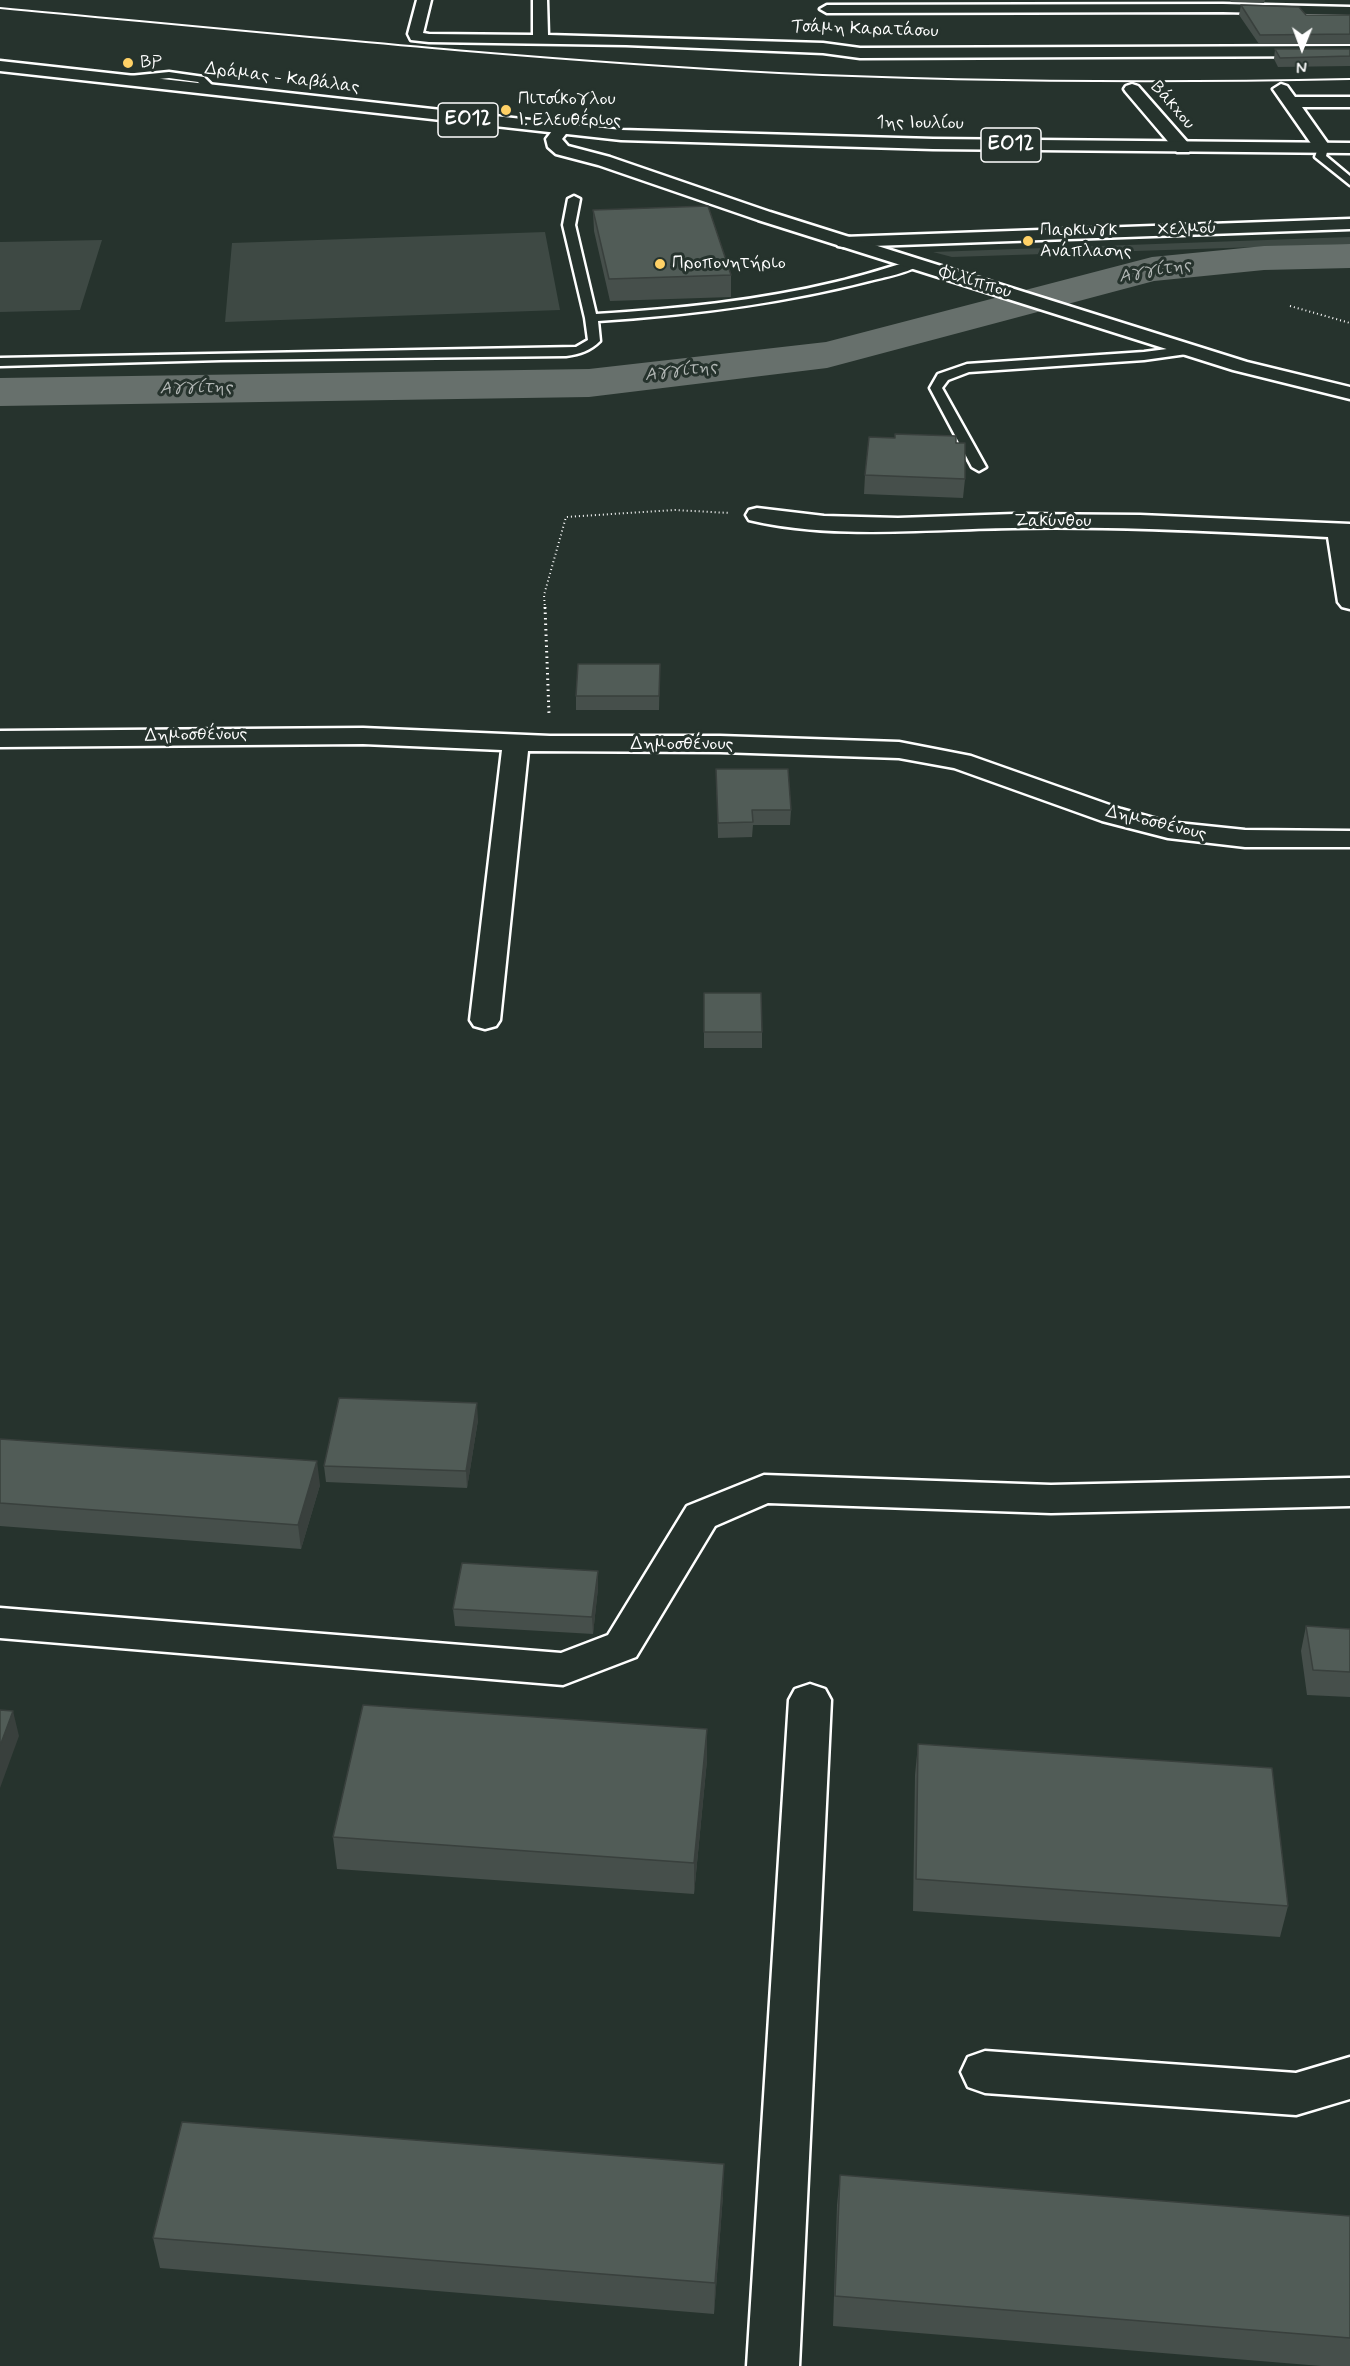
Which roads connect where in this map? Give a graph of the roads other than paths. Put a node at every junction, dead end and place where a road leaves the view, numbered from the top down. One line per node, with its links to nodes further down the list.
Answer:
1 (424, 0): 8 (street, Τσάμη Καρατάσου)
2 (540, 0): 8 (street)
3 (1076, 4): 4 (street); 5 (street); 11 (street)
4 (1220, 4): 7 (street); 9 (street)
5 (926, 5): 6 (street)
6 (828, 9)
7 (1350, 11)
8 (541, 39): 11 (street, Τσάμη Καρατάσου)
9 (1253, 51): 10 (street, Τσάμη Καρατάσου); 11 (street, Τσάμη Καρατάσου); 14 (street)
10 (1350, 51)
11 (1102, 52): 13 (street)
12 (0, 66): 17 (street, Δράμας - Καβάλας / ΕΟ12)
13 (1110, 66)
14 (1265, 67)
15 (1132, 89): 20 (street, Βάκχου)
16 (1350, 102): 21 (street)
17 (375, 110): 18 (street, Δράμας - Καβάλας / ΕΟ12); 23 (street, Φιλίππου)
18 (561, 130): 19 (street, 1ης Ιουλίου / ΕΟ12); 23 (street)
19 (595, 133): 20 (street, 1ης Ιουλίου / ΕΟ12); 24 (street)
20 (1183, 148): 21 (street, 1ης Ιουλίου / ΕΟ12)
21 (1323, 148): 22 (street, 1ης Ιουλίου / ΕΟ12); 25 (lane)
22 (1350, 148)
23 (573, 154): 24 (street, Φιλίππου)
24 (604, 161): 28 (street, Φιλίππου)
25 (1350, 182)
26 (574, 199): 30 (lane)
27 (1350, 224): 28 (street, Χελμού)
28 (844, 242): 29 (street, Φιλίππου)
29 (915, 264): 30 (lane); 31 (street, Φιλίππου)
30 (591, 318): 32 (lane)
31 (1190, 350): 33 (street, Φιλίππου); 34 (lane)
32 (0, 362)
33 (1350, 393)
34 (979, 467)
35 (757, 515): 36 (street, Ζακύνθου)
36 (1344, 530): 37 (street)
37 (1350, 602)
38 (0, 739): 39 (street, Δημοσθένους)
39 (516, 743): 40 (street, Δημοσθένους); 41 (street)
40 (1350, 839)
41 (485, 1020)
42 (1350, 1492): 43 (street)
43 (0, 1623)
44 (810, 1700): 47 (street)
45 (986, 2072): 46 (street)
46 (1350, 2078)
47 (773, 2366)

